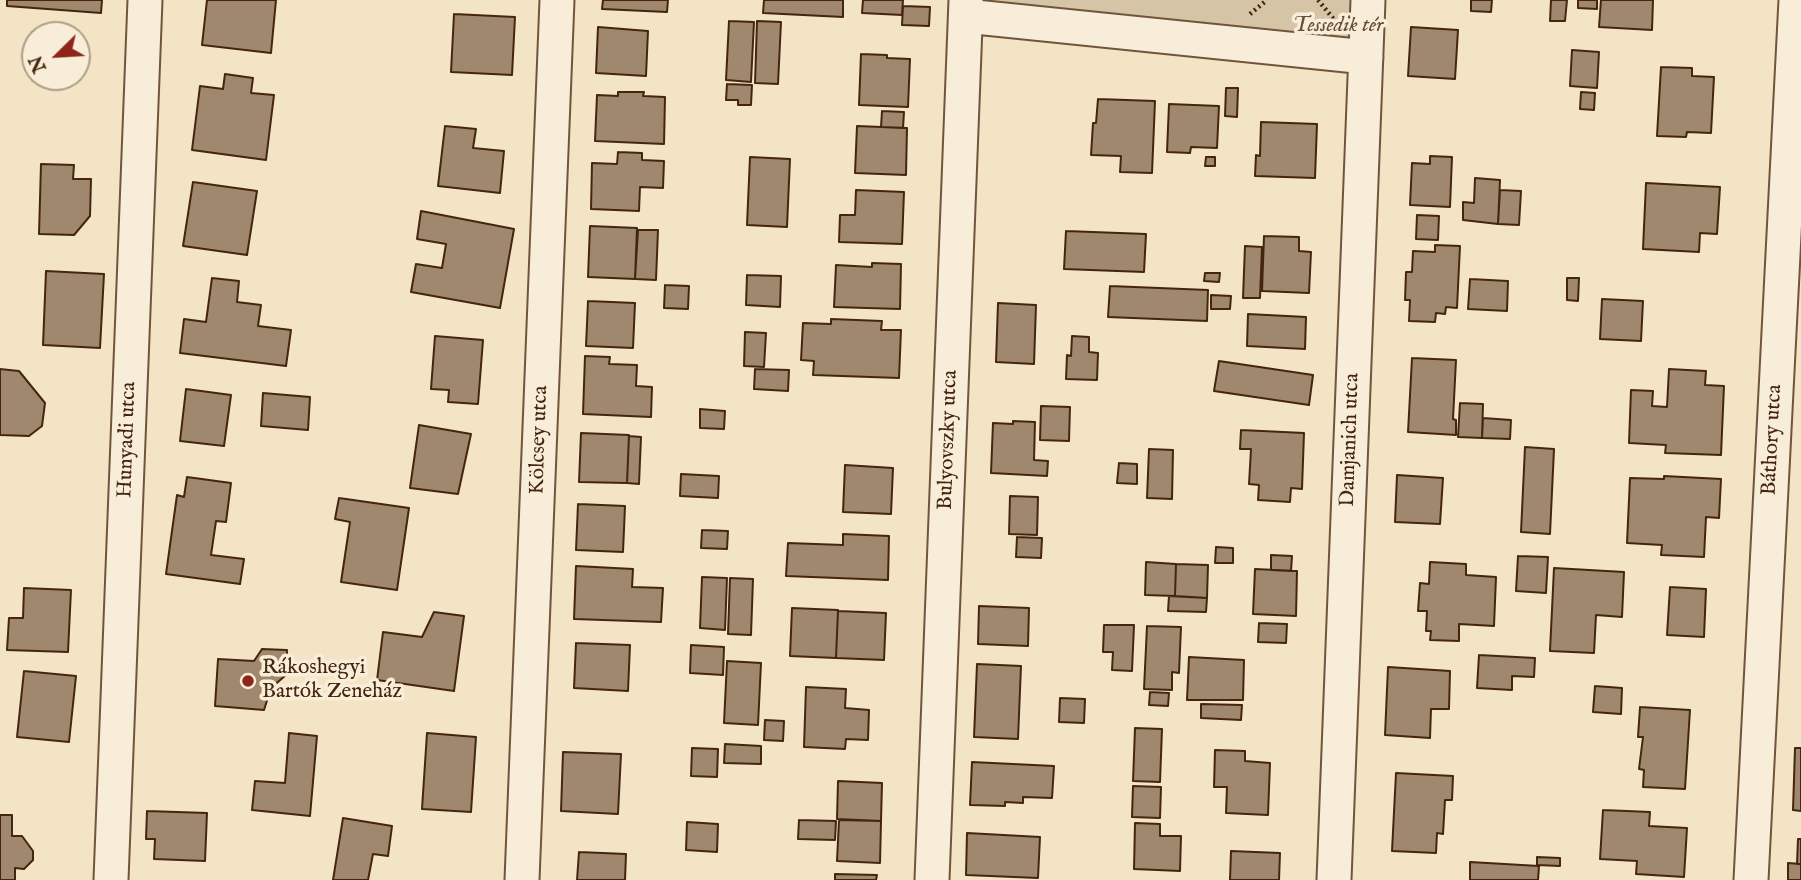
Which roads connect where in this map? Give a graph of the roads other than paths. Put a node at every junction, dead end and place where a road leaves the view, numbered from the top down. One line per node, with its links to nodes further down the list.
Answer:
1 (145, 0): 7 (street, Hunyadi utca)
2 (557, 0): 8 (street, Kölcsey utca)
3 (1368, 0): 6 (street, Damjanich utca)
4 (1796, 0): 11 (street, Báthory utca)
5 (966, 8): 6 (street); 9 (street, Bulyovszky utca)
6 (1366, 57): 10 (street, Damjanich utca)
7 (111, 880)
8 (522, 880)
9 (932, 880)
10 (1334, 880)
11 (1751, 880)

